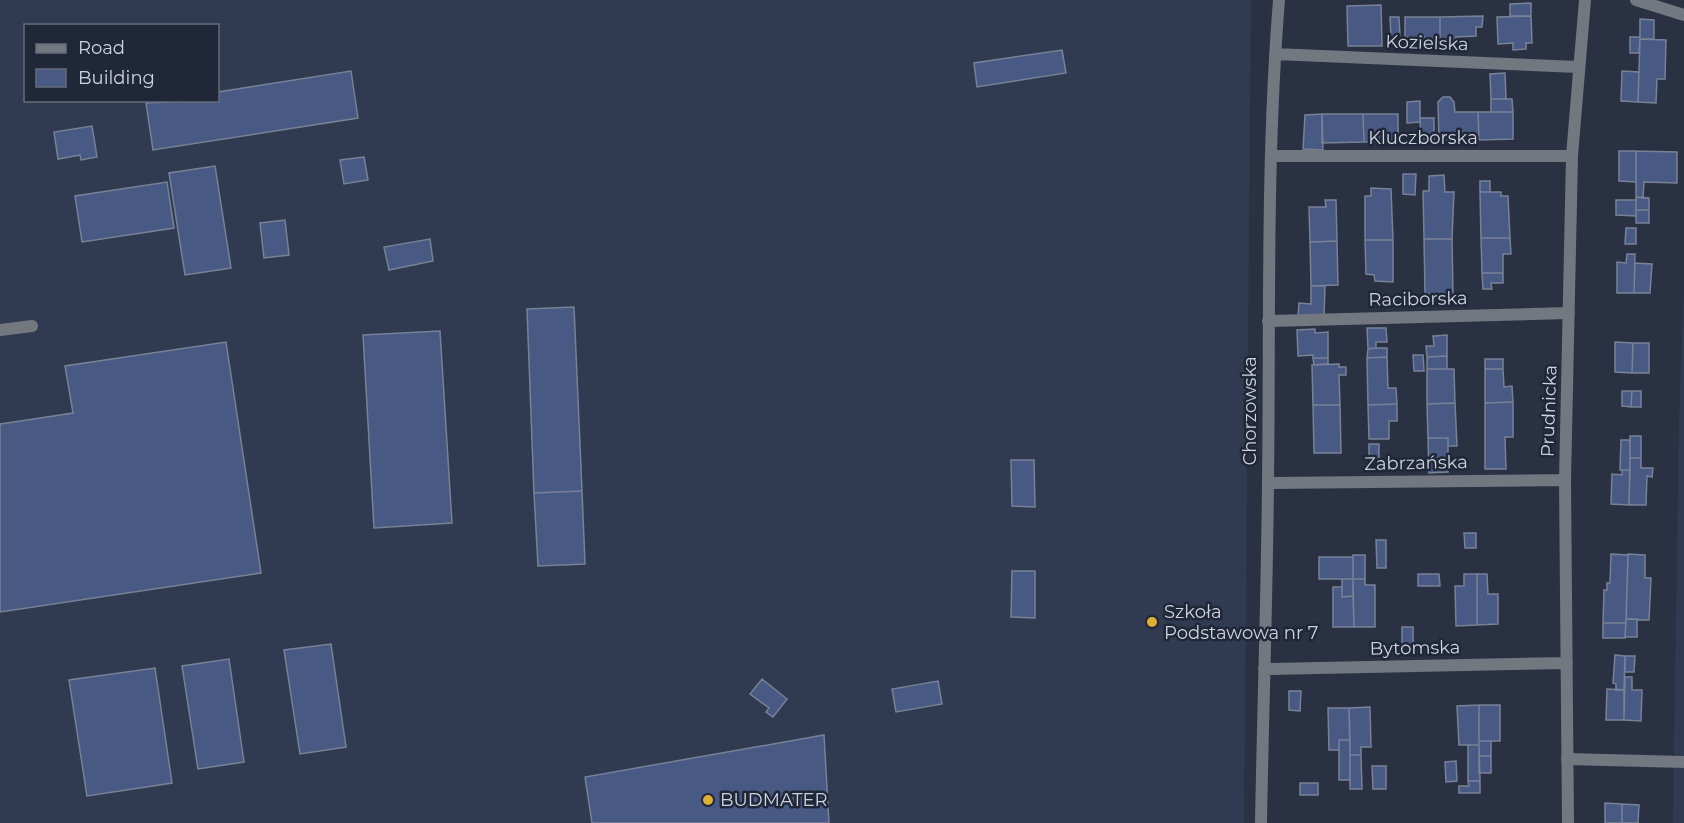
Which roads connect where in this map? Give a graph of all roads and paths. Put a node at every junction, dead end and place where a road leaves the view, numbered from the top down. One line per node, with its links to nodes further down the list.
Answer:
1 (1280, 0): 5 (street, Chorzowska)
2 (1585, 0): 6 (street, Prudnicka)
3 (1636, 0): 4 (street)
4 (1684, 15)
5 (1275, 54): 6 (street, Kozielska); 7 (street, Chorzowska)
6 (1578, 67): 8 (street, Prudnicka)
7 (1273, 156): 8 (street, Kluczborska); 10 (street, Chorzowska)
8 (1572, 156): 9 (street, Prudnicka)
9 (1569, 314): 10 (street, Raciborska); 13 (street, Prudnicka)
10 (1268, 321): 14 (street, Chorzowska)
11 (32, 326): 12 (street)
12 (0, 330)
13 (1565, 480): 14 (street, Zabrzańska); 15 (street, Prudnicka)
14 (1268, 483): 16 (street, Chorzowska)
15 (1567, 663): 16 (street, Bytomska); 17 (street, Prudnicka)
16 (1263, 669): 19 (street, Chorzowska)
17 (1567, 759): 18 (street); 20 (street, Prudnicka)
18 (1684, 762)
19 (1261, 823)
20 (1568, 823)

